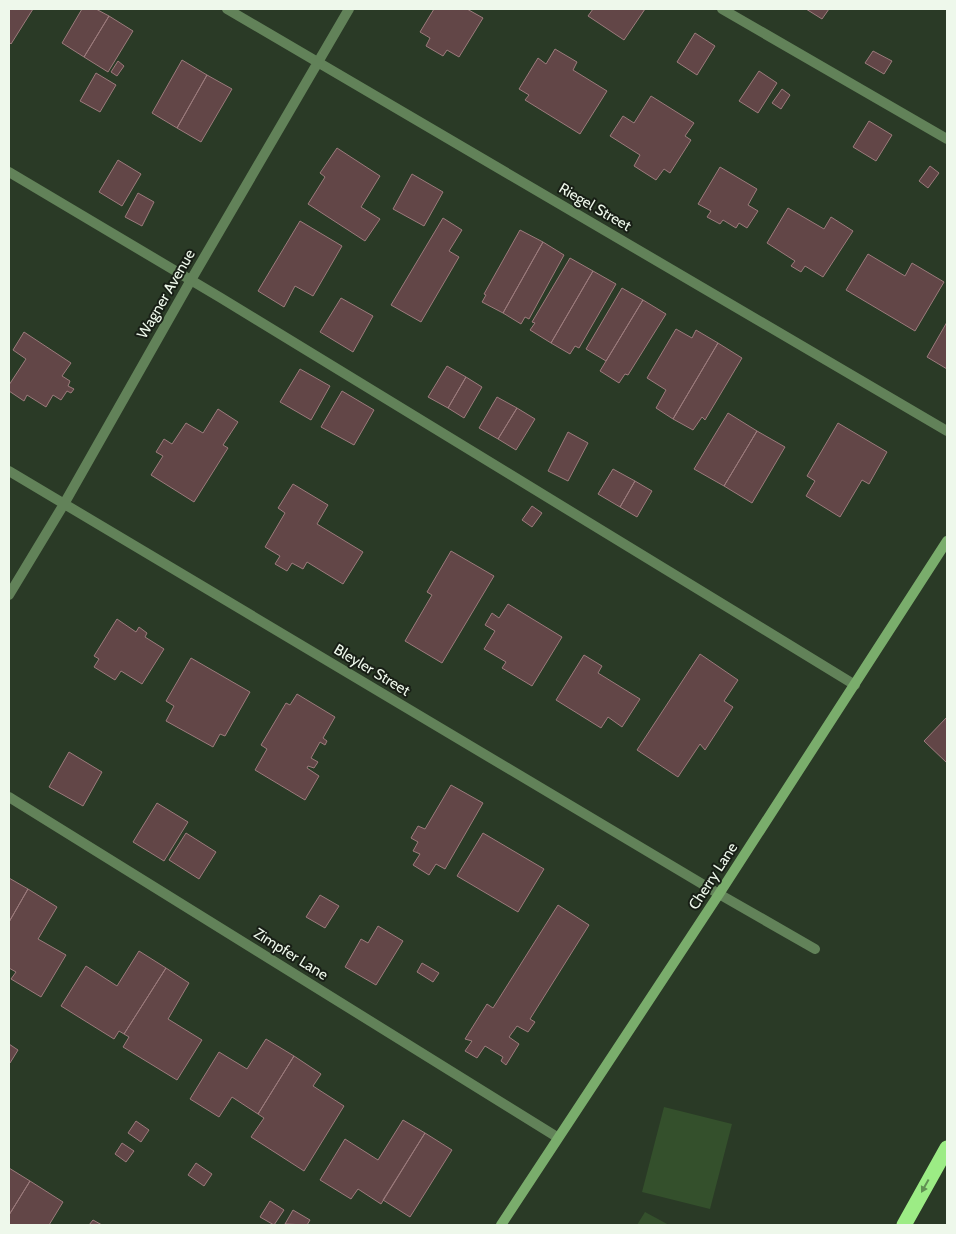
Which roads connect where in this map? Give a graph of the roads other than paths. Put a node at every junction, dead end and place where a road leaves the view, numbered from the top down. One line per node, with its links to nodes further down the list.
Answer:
1 (227, 9): 4 (street, Riegel Street)
2 (349, 9): 4 (street, Wagner Avenue)
3 (722, 9): 5 (street)
4 (319, 63): 7 (street, Wagner Avenue); 8 (street, Riegel Street)
5 (947, 139)
6 (9, 172): 7 (street)
7 (191, 280): 10 (street, Wagner Avenue); 13 (street)
8 (947, 431)
9 (9, 471): 10 (street, Bleyler Street)
10 (64, 504): 12 (street, Wagner Avenue); 15 (street, Bleyler Street)
11 (947, 541): 13 (street, Cherry Lane)
12 (9, 595)
13 (855, 685): 15 (street, Cherry Lane)
14 (9, 797): 17 (street, Zimpfer Lane)
15 (719, 894): 16 (street, Bleyler Street); 17 (street, Cherry Lane)
16 (815, 949)
17 (558, 1138): 19 (street, Cherry Lane)
18 (947, 1148): 20 (highway, one-way to 20)
19 (501, 1225)
20 (904, 1225)

